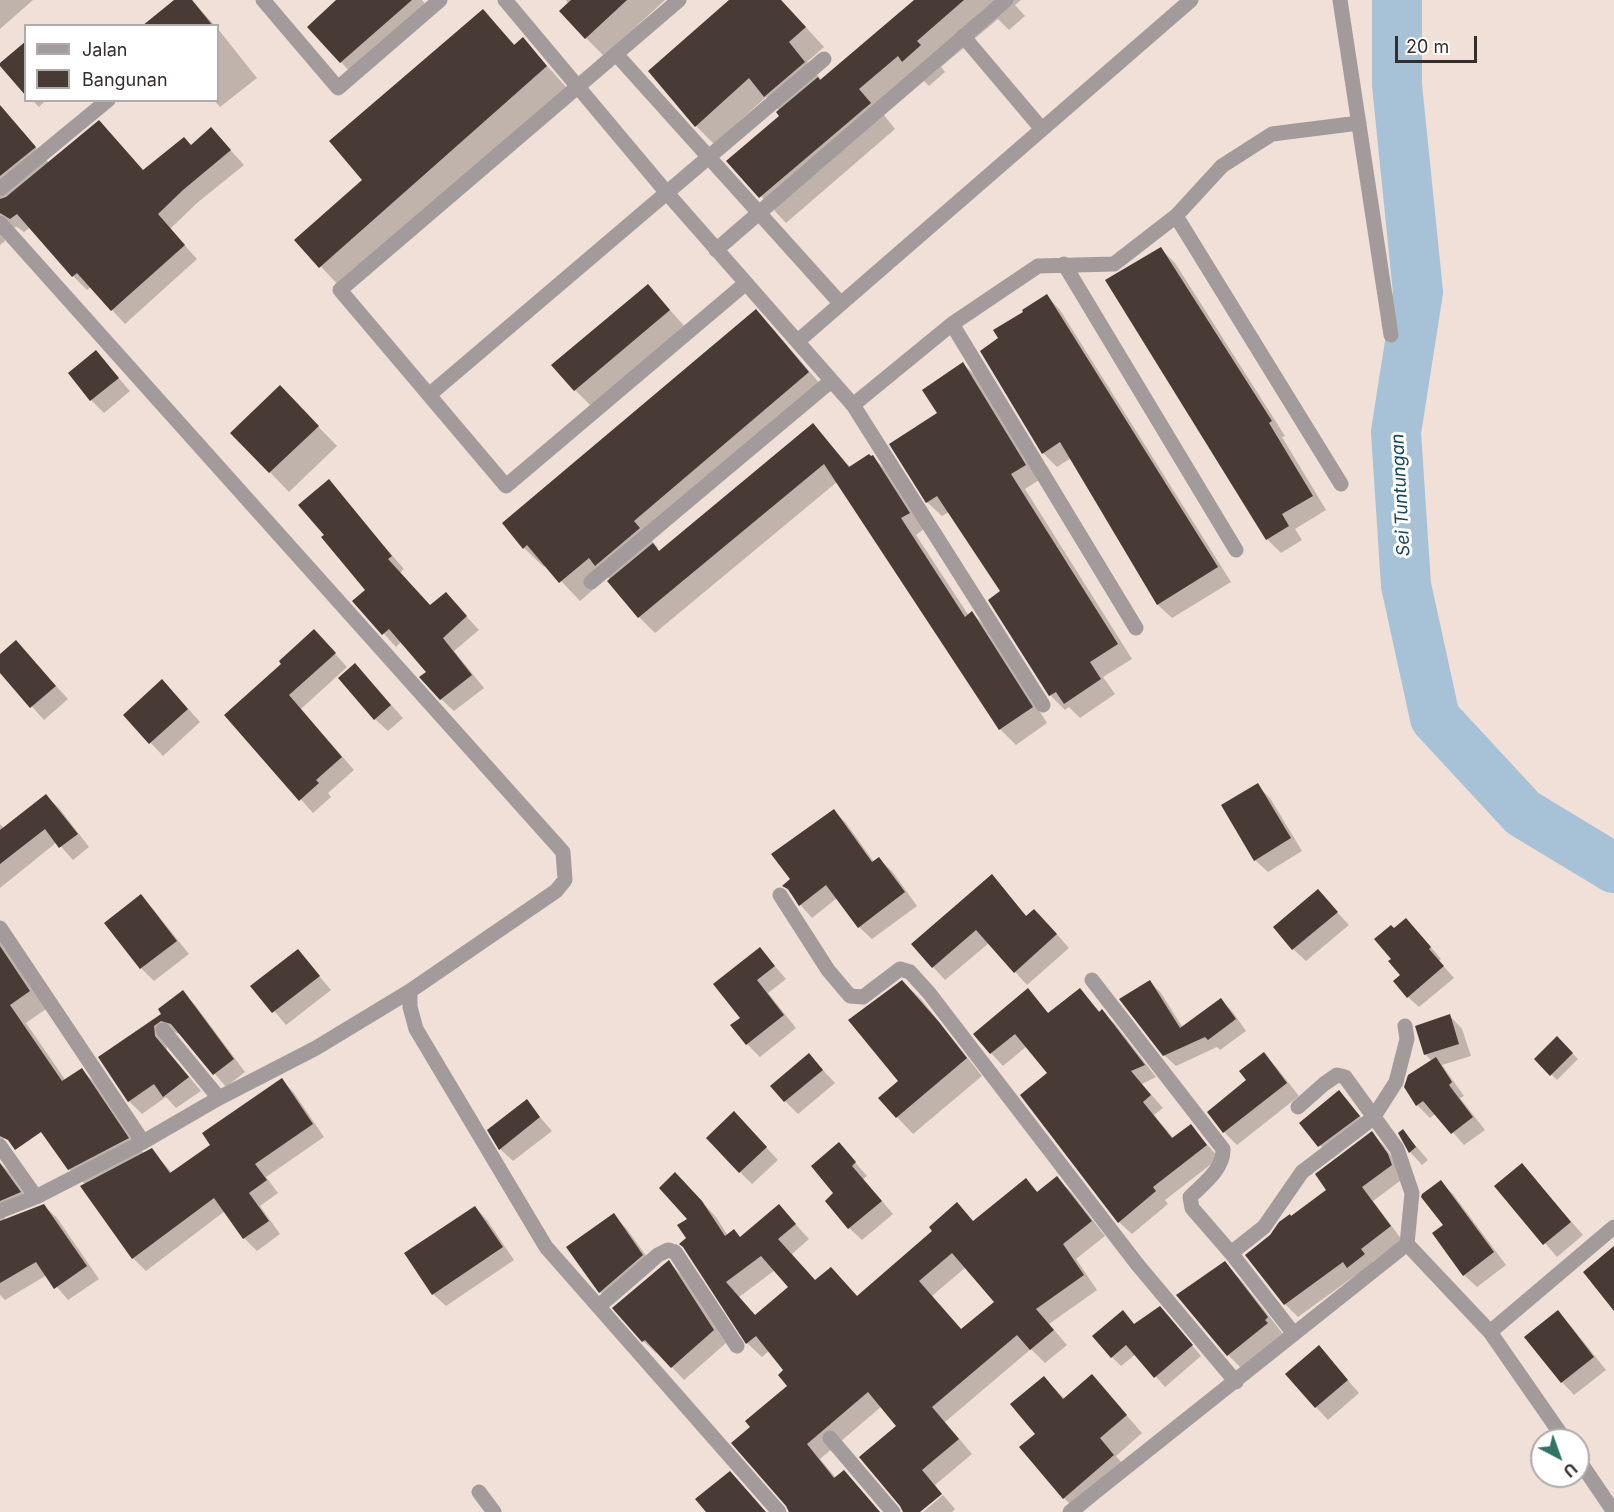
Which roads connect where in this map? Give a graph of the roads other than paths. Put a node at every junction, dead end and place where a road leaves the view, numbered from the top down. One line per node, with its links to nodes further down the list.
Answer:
1 (263, 0): 2 (street)
2 (440, 0)
3 (506, 0): 11 (street)
4 (679, 0): 9 (street)
5 (1006, 0): 8 (street)
6 (1191, 0): 14 (street)
7 (1340, 0): 13 (street)
8 (963, 36): 14 (street); 18 (street)
9 (616, 54): 11 (street); 15 (street)
10 (824, 59): 15 (street)
11 (578, 86): 17 (street); 29 (street)
12 (106, 102): 16 (street)
13 (1359, 123): 19 (street); 26 (street)
14 (1041, 128): 24 (street)
15 (709, 157): 17 (street); 18 (street)
16 (0, 189)
17 (667, 192): 21 (street); 29 (street)
18 (759, 213): 21 (street); 24 (street)
19 (1176, 216): 22 (street); 31 (street)
20 (0, 223): 39 (street)
21 (716, 250): 23 (street)
22 (1064, 264): 25 (street); 32 (street)
23 (746, 283): 27 (street); 29 (street)
24 (841, 304): 27 (street)
25 (952, 324): 30 (street); 34 (street)
26 (1391, 335)
27 (798, 341): 28 (street)
28 (831, 381): 30 (street); 33 (street)
29 (429, 394)
30 (853, 405): 35 (street)
31 (1341, 484)
32 (1236, 550)
33 (591, 582)
34 (1136, 628)
35 (1043, 705)
36 (780, 895): 56 (street)
37 (0, 928): 45 (street)
38 (1092, 980): 51 (street)
39 (410, 990): 42 (street); 52 (street)
40 (1405, 1026): 44 (street)
41 (163, 1030): 42 (street)
42 (219, 1098): 45 (street)
43 (1298, 1107): 44 (street)
44 (1373, 1118): 50 (street); 51 (street)
45 (143, 1142): 47 (street)
46 (0, 1146): 47 (street)
47 (36, 1197): 48 (street)
48 (0, 1211)
49 (1614, 1227): 53 (street)
50 (1407, 1244): 53 (street); 54 (street)
51 (1231, 1253): 54 (street)
52 (598, 1306): 55 (street); 62 (street)
53 (1490, 1332): 57 (street)
54 (1294, 1334): 56 (street)
55 (737, 1346)
56 (1236, 1382): 64 (street)
57 (1557, 1428)
58 (830, 1438): 63 (street)
59 (1590, 1477): 65 (street)
60 (479, 1492): 61 (street)
61 (494, 1512)
62 (779, 1512)
63 (893, 1512)
64 (1070, 1512)
65 (1614, 1512)

